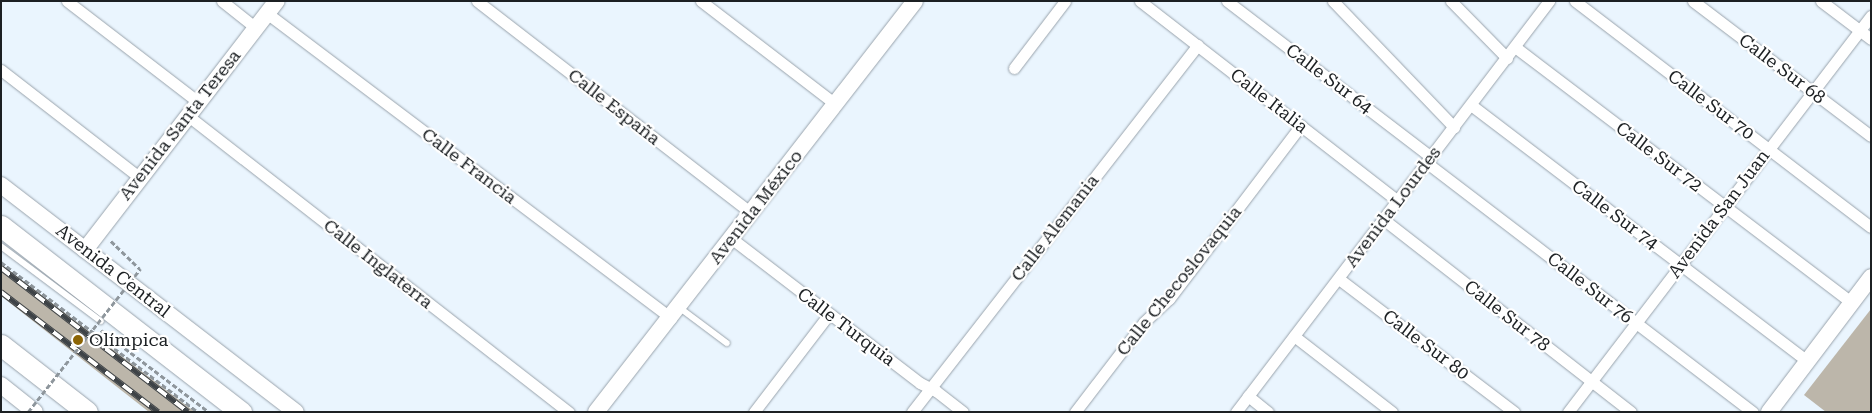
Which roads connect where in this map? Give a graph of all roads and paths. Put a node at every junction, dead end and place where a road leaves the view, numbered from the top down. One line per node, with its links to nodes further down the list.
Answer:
1 (67, 1): 26 (street)
2 (222, 1): 17 (street)
3 (477, 1): 39 (street, Calle España)
4 (702, 1): 27 (street)
5 (915, 1): 27 (street, Avenida México)
6 (1065, 1): 23 (street)
7 (1140, 1): 20 (street, Calle Italia)
8 (1227, 1): 34 (street, Calle Sur 64)
9 (1333, 1): 31 (street)
10 (1451, 1): 22 (street)
11 (1549, 1): 21 (street, Avenida Lourdes)
12 (1575, 1): 33 (street, Calle Sur 70)
13 (1693, 1): 25 (street, Calle Sur 68)
14 (1821, 1): 18 (street)
15 (273, 7): 17 (street, Avenida Santa Teresa); 54 (street, Calle Francia)
16 (1871, 16): 18 (street, Avenida San Juan)
17 (256, 28): 26 (street, Avenida Santa Teresa)
18 (1860, 31): 19 (street); 25 (street, Avenida San Juan)
19 (1871, 39)
20 (1198, 45): 30 (street, Calle Italia); 65 (street, Calle Alemania)
21 (1515, 47): 22 (street, Avenida Lourdes); 38 (street, Calle Sur 72)
22 (1506, 58): 28 (street, Avenida Lourdes)
23 (1014, 68)
24 (1, 70): 35 (street)
25 (1812, 92): 32 (street, Calle Sur 68); 33 (street, Avenida San Juan)
26 (198, 102): 29 (street, Avenida Santa Teresa)
27 (835, 104): 39 (street, Avenida México)
28 (1471, 105): 31 (street, Avenida Lourdes); 49 (street, Calle Sur 74)
29 (187, 115): 35 (street, Avenida Santa Teresa); 74 (street, Calle Inglaterra)
30 (1301, 126): 37 (street, Calle Italia); 79 (street, Calle Checoslovaquia)
31 (1454, 126): 34 (street, Avenida Lourdes)
32 (1871, 136)
33 (1768, 149): 38 (street, Avenida San Juan); 42 (street, Calle Sur 70)
34 (1429, 160): 37 (street, Avenida Lourdes); 57 (street, Calle Sur 76)
35 (139, 177): 46 (street, Avenida Santa Teresa)
36 (1, 185): 46 (street, Avenida Central)
37 (1398, 200): 40 (street, Avenida Lourdes)
38 (1724, 207): 49 (street, Avenida San Juan); 53 (street, Calle Sur 72)
39 (751, 214): 43 (street, Avenida México)
40 (1383, 219): 51 (street, Avenida Lourdes); 63 (street, Calle Sur 78)
41 (1, 226): 72 (highway, Avenida Central)
42 (1871, 227)
43 (732, 238): 54 (street, Avenida México); 55 (street, Calle Turquia)
44 (110, 240): 56 (path, bridge)
45 (1, 246): 56 (lane)
46 (85, 250): 73 (street, Avenida Central)
47 (1, 256): 52 (path)
48 (1, 262): 70 (path)
49 (1680, 265): 57 (street, Avenida San Juan); 62 (street, Calle Sur 74)
50 (1871, 277): 53 (street)
51 (1338, 279): 59 (street, Avenida Lourdes); 83 (street, Calle Sur 80)
52 (63, 302)
53 (1852, 303): 62 (street)
54 (675, 312): 60 (lane); 75 (street, Avenida México)
55 (829, 314): 65 (street, Calle Turquia); 76 (street)
56 (101, 321): 67 (path, bridge)
57 (1636, 323): 63 (street, Avenida San Juan); 86 (street, Calle Sur 76)
58 (94, 325): 71 (path)
59 (1294, 336): 66 (street, Avenida Lourdes); 82 (street)
60 (727, 344)
61 (1, 345): 69 (highway)
62 (1807, 361): 87 (street)
63 (1591, 381): 84 (street, Avenida San Juan); 85 (street, Calle Sur 78)
64 (1, 385): 68 (street)
65 (930, 388): 77 (street, Calle Alemania); 78 (street, Calle Turquia)
66 (1248, 396): 80 (street, Avenida Lourdes); 81 (street)
67 (28, 412)
68 (35, 412)
69 (87, 412)
70 (198, 412)
71 (210, 412)
72 (241, 412)
73 (296, 412)
74 (569, 412)
75 (596, 412)
76 (754, 412)
77 (912, 412)
78 (963, 412)
79 (1075, 412)
80 (1236, 412)
81 (1268, 412)
82 (1392, 412)
83 (1514, 412)
84 (1568, 412)
85 (1631, 412)
86 (1753, 412)
87 (1769, 412)

